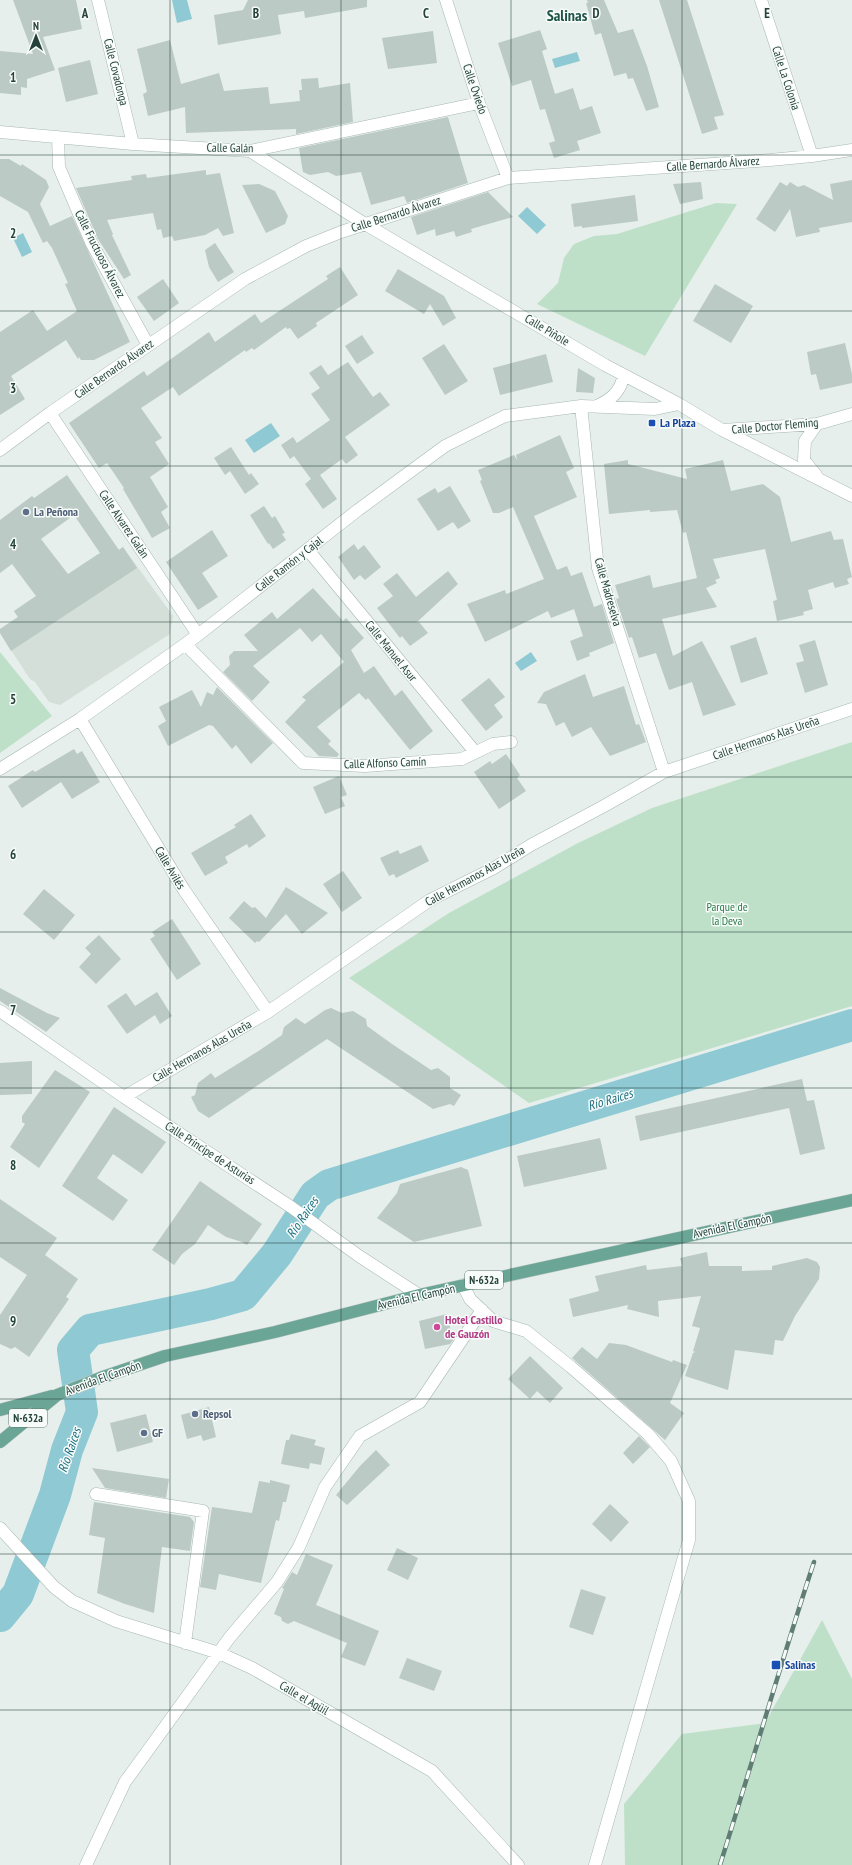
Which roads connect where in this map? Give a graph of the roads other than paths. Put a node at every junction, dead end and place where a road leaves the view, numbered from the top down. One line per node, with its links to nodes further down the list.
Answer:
1 (98, 0): 7 (street, Calle Covadonga)
2 (446, 0): 4 (street, Calle Oviedo)
3 (761, 0): 10 (street, Calle La Colonia)
4 (479, 103): 9 (street, Calle Galán); 11 (street, Calle Oviedo)
5 (0, 132): 6 (street, Calle Galán)
6 (58, 137): 7 (street, Calle Galán); 13 (street, Calle Fructuoso Álvarez)
7 (133, 144): 9 (street, Calle Galán)
8 (852, 150): 10 (street, Calle Bernardo Álvarez)
9 (250, 151): 12 (street, Calle Piñole)
10 (812, 156): 11 (street, Calle Bernardo Álvarez)
11 (508, 178): 12 (street, Calle Bernardo Álvarez)
12 (364, 224): 13 (street, Calle Bernardo Álvarez); 14 (street, Calle Piñole)
13 (148, 345): 18 (street, Calle Bernardo Álvarez)
14 (624, 375): 15 (street, Calle Piñole); 17 (street)
15 (679, 404): 17 (street, Calle Ramón y Cajal); 21 (street, Calle Piñole)
16 (581, 406): 17 (street, Calle Ramón y Cajal); 25 (street, Calle Ramón y Cajal); 33 (street, Calle Madreselva)
17 (596, 407)
18 (50, 413): 22 (street, Calle Bernardo Álvarez); 26 (street, Calle Alvarez Galán)
19 (852, 414): 20 (street, Calle Doctor Fleming)
20 (817, 424): 21 (street, Calle Doctor Fleming); 23 (street)
21 (722, 430): 23 (street, Calle Piñole)
22 (0, 450)
23 (820, 479): 24 (street, Calle Piñole)
24 (852, 496)
25 (308, 550): 26 (street, Calle Ramón y Cajal); 31 (street, Calle Manuel Asur)
26 (198, 634): 27 (street, Calle Ramón y Cajal)
27 (185, 644): 29 (street, Calle Ramón y Cajal); 31 (street, Calle Alfonso Camín)
28 (852, 708): 33 (street, Calle Hermanos Alas Ureña)
29 (80, 719): 32 (street, Calle Ramón y Cajal); 35 (street, Calle Avilés)
30 (511, 742): 31 (street, Calle Alfonso Camín)
31 (475, 752)
32 (0, 769)
33 (664, 772): 35 (street, Calle Hermanos Alas Ureña)
34 (0, 1012): 36 (street, Calle Príncipe de Asturias)
35 (268, 1012): 36 (street, Calle Hermanos Alas Ureña)
36 (124, 1097): 39 (street, Calle Príncipe de Asturias)
37 (852, 1200): 38 (main road, Avenida El Campón / N-632a)
38 (463, 1285): 39 (main road, Avenida El Campón / N-632a); 40 (street)
39 (419, 1295): 41 (main road, Avenida El Campón / N-632a)
40 (482, 1310): 47 (street); 50 (street)
41 (57, 1395): 42 (main road); 43 (main road, Avenida El Campón / N-632a)
42 (0, 1410)
43 (0, 1442)
44 (96, 1494): 46 (street)
45 (0, 1528): 46 (street, Calle el Agüil)
46 (185, 1643): 47 (street, Calle el Agüil)
47 (219, 1653): 48 (street); 49 (street, Calle el Agüil)
48 (86, 1865)
49 (518, 1865)
50 (595, 1865)

